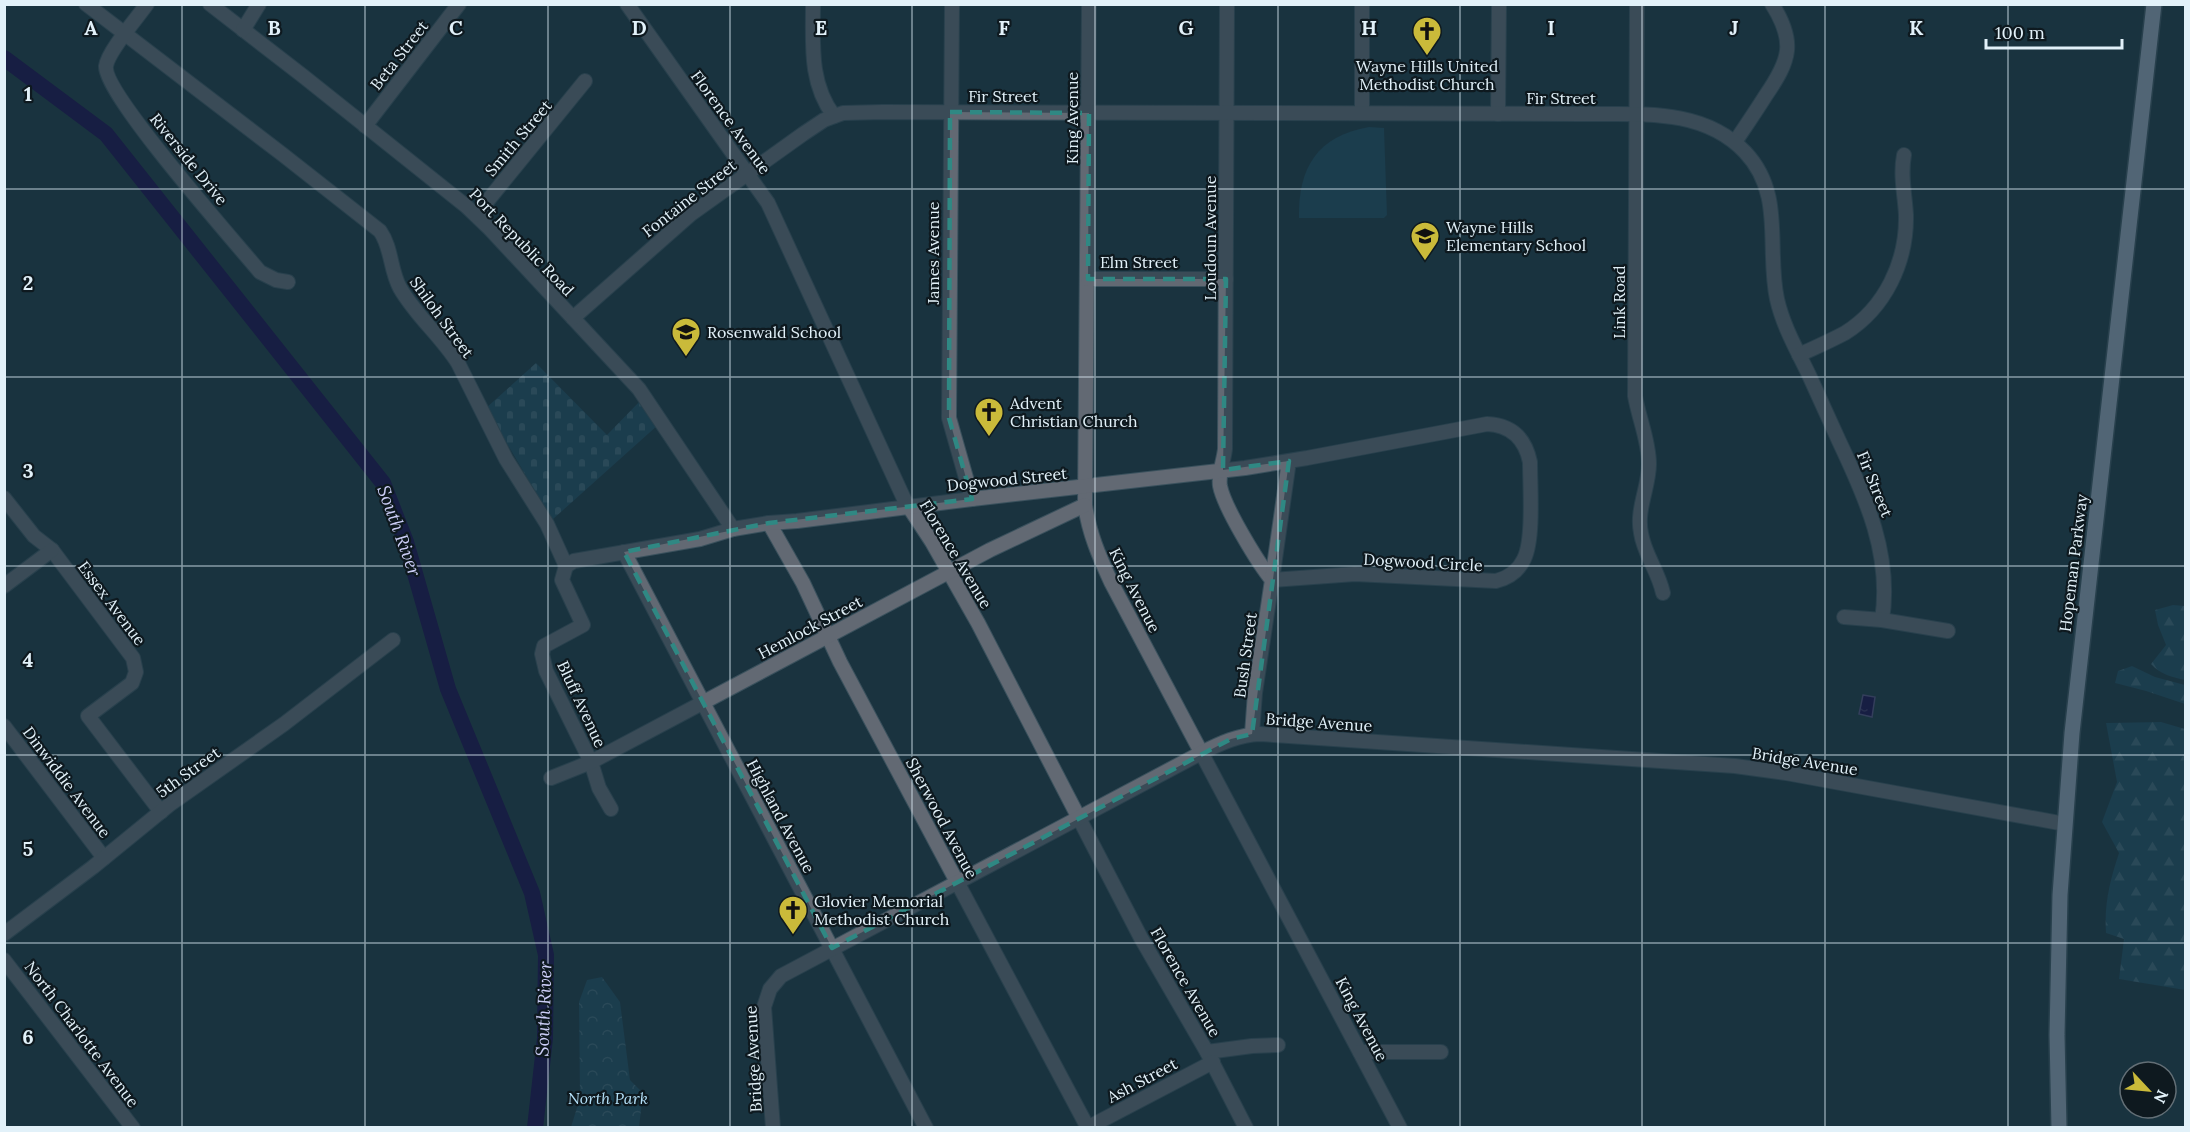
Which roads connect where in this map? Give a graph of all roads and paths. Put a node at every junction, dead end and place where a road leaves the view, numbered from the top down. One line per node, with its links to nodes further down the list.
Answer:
1 (86, 4): 17 (street, Shiloh Street)
2 (147, 4): 17 (street)
3 (210, 4): 16 (street, Port Republic Road)
4 (258, 4): 16 (street)
5 (459, 4): 26 (street, Beta Street)
6 (627, 4): 29 (street, Florence Avenue)
7 (813, 4): 25 (street)
8 (952, 4): 19 (street, James Avenue)
9 (1089, 4): 20 (street, King Avenue)
10 (1227, 4): 21 (street, Loudoun Avenue)
11 (1362, 4): 22 (street)
12 (1499, 4): 23 (street)
13 (1637, 4): 24 (street, Link Road)
14 (1772, 4): 27 (street)
15 (2154, 4): 66 (main road, Hopeman Parkway)
16 (243, 30): 26 (street, Port Republic Road)
17 (125, 35): 33 (street, Riverside Drive); 47 (street, Shiloh Street)
18 (585, 81): 30 (street, Smith Street)
19 (951, 112): 20 (street, Fir Street); 25 (street, Fir Street); 40 (street, James Avenue)
20 (1089, 113): 21 (street, Fir Street); 31 (street, King Avenue)
21 (1227, 113): 22 (street, Fir Street); 32 (street, Loudoun Avenue)
22 (1362, 113): 23 (street, Fir Street)
23 (1498, 114): 24 (street, Fir Street)
24 (1637, 115): 27 (street, Fir Street); 51 (street, Link Road)
25 (834, 116): 29 (street, Fontaine Street)
26 (365, 126): 30 (street, Port Republic Road)
27 (1735, 142): 35 (street, Fir Street)
28 (1904, 155): 35 (street)
29 (748, 174): 34 (street, Fontaine Street); 42 (street, Florence Avenue)
30 (476, 215): 34 (street, Port Republic Road)
31 (1088, 279): 32 (street, Elm Street); 38 (street, King Avenue)
32 (1226, 279): 37 (street, Loudoun Avenue)
33 (288, 282)
34 (573, 318): 44 (street, Port Republic Road)
35 (1799, 355): 53 (street, Fir Street)
36 (1289, 461): 37 (street, Dogwood Street); 49 (street, Bush Street); 49 (street, Dogwood Circle)
37 (1221, 470): 38 (street, Dogwood Street); 49 (street)
38 (1086, 487): 40 (street, Dogwood Street); 41 (street, King Avenue)
39 (4, 498): 45 (street, Essex Avenue)
40 (972, 499): 42 (street, Dogwood Street)
41 (1085, 505): 48 (street, Hemlock Street); 60 (street, King Avenue)
42 (909, 507): 43 (street, Dogwood Street); 48 (street, Florence Avenue)
43 (770, 523): 44 (street, Dogwood Street); 55 (street, Sherwood Avenue)
44 (733, 529): 46 (street, Dogwood Street)
45 (52, 550): 50 (street); 64 (street, Essex Avenue)
46 (624, 552): 47 (street); 57 (street, Highland Avenue)
47 (566, 566): 61 (street, Bluff Avenue)
48 (948, 572): 55 (street, Hemlock Street); 65 (street, Florence Avenue)
49 (1272, 580): 59 (street, Bush Street)
50 (4, 586)
51 (1663, 593)
52 (1844, 617): 53 (street)
53 (1882, 620): 54 (street)
54 (1948, 631)
55 (828, 636): 57 (street, Hemlock Street); 68 (street, Sherwood Avenue)
56 (393, 640): 64 (street, 5th Street)
57 (703, 703): 61 (street, Hemlock Street); 70 (street, Highland Avenue)
58 (4, 726): 67 (street, Dinwiddie Avenue)
59 (1252, 734): 60 (street, Bridge Avenue); 66 (street, Bridge Avenue)
60 (1201, 753): 65 (street, Bridge Avenue); 73 (street, King Avenue)
61 (591, 762): 62 (street, Hemlock Street); 63 (street, Bluff Avenue)
62 (551, 778)
63 (611, 809)
64 (161, 812): 67 (street, 5th Street)
65 (1079, 818): 68 (street, Bridge Avenue); 75 (street, Florence Avenue)
66 (2065, 824): 82 (main road, Hopeman Parkway)
67 (104, 858): 69 (street, 5th Street)
68 (958, 882): 70 (street, Bridge Avenue); 76 (street, Sherwood Avenue)
69 (4, 934)
70 (831, 948): 78 (street, Bridge Avenue); 79 (street, Highland Avenue)
71 (4, 960): 77 (street, North Charlotte Avenue)
72 (1278, 1045): 75 (street, Ash Street)
73 (1360, 1052): 74 (street); 81 (street, King Avenue)
74 (1441, 1052)
75 (1210, 1057): 76 (street, Ash Street); 80 (street, Florence Avenue)
76 (1087, 1127)
77 (133, 1128)
78 (773, 1128)
79 (926, 1128)
80 (1246, 1128)
81 (1400, 1128)
82 (2059, 1128)

